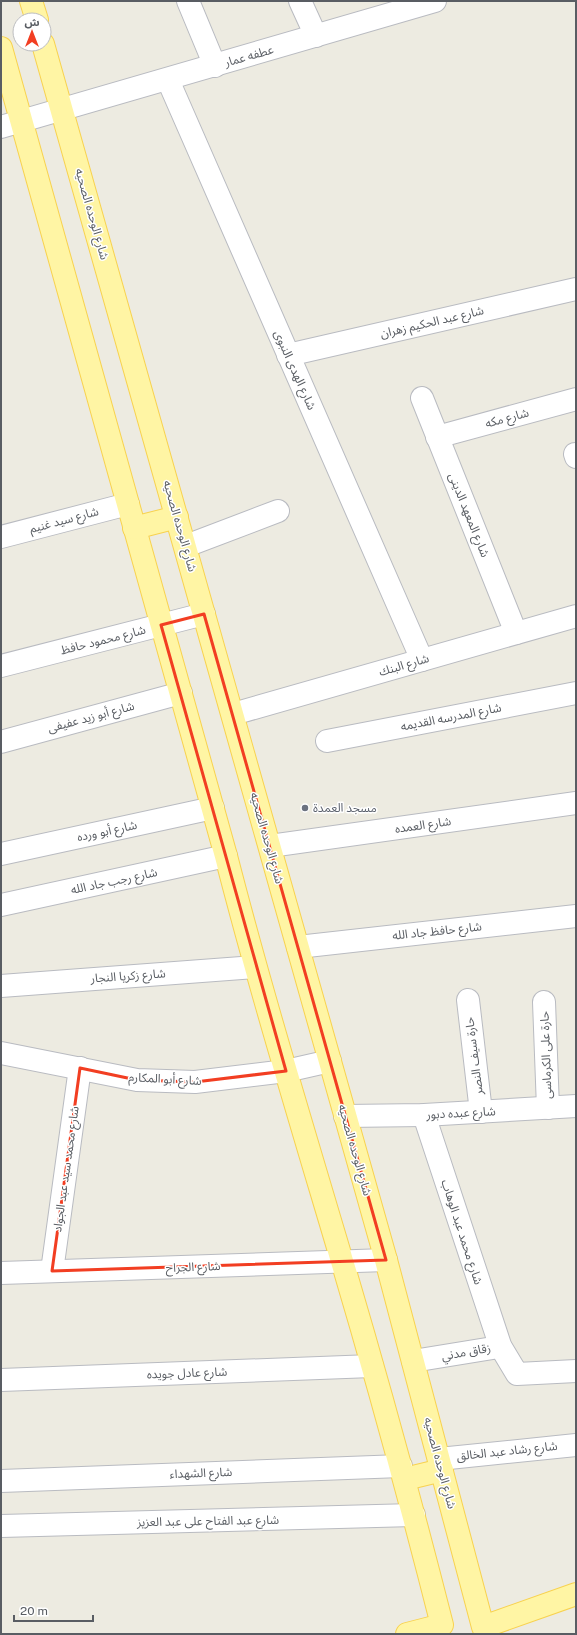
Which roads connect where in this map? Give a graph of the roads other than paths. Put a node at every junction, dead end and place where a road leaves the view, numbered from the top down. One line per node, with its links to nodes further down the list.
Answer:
1 (31, 1): 5 (main road)
2 (188, 1): 9 (street)
3 (300, 1): 6 (street)
4 (429, 2): 6 (street, عطفه عمار)
5 (34, 12)
6 (316, 36): 9 (street, عطفه عمار)
7 (1, 48): 12 (main road)
8 (46, 52): 11 (main road, شارع الوحده الصحيه)
9 (215, 66): 10 (street, عطفه عمار)
10 (168, 80): 11 (street, عطفه عمار); 15 (street, شارع الهدى النبوى)
11 (63, 110): 12 (street, عطفه عمار); 21 (main road, شارع الوحده الصحيه)
12 (22, 121): 13 (street, عطفه عمار); 19 (main road)
13 (1, 127)
14 (576, 289): 15 (street, شارع عبد الحكيم زهران)
15 (288, 355): 29 (street, شارع الهدى النبوى)
16 (422, 398): 18 (street, شارع المعهد الدينى)
17 (576, 399): 18 (street, شارع مكه)
18 (437, 437): 28 (street, شارع المعهد الدينى)
19 (128, 504): 22 (main road); 23 (street, شارع سيد غنيم)
20 (278, 512): 24 (street)
21 (177, 517): 22 (main road); 24 (main road, شارع الوحده الصحيه)
22 (134, 528): 27 (main road)
23 (1, 537)
24 (186, 546): 25 (main road, شارع الوحده الصحيه)
25 (204, 614): 27 (street, شارع محمود حافظ); 33 (main road, شارع الوحده الصحيه)
26 (576, 616): 28 (street, شارع البنك)
27 (161, 625): 30 (street, شارع محمود حافظ); 31 (main road)
28 (516, 633): 29 (street, شارع البنك)
29 (422, 660): 33 (street, شارع البنك)
30 (1, 666)
31 (181, 693): 35 (street, شارع أبو زيد عفيفى); 37 (main road)
32 (576, 693): 34 (street, شارع المدرسه القديمه)
33 (232, 714): 38 (main road, شارع الوحده الصحيه)
34 (327, 740)
35 (1, 742)
36 (576, 803): 38 (street, شارع العمده)
37 (213, 808): 39 (street, شارع أبو ورده); 40 (main road)
38 (270, 846): 43 (main road, شارع الوحده الصحيه)
39 (1, 854)
40 (226, 856): 41 (street, شارع رجب جاد الله); 44 (main road)
41 (1, 905)
42 (576, 916): 43 (street, شارع حافظ جاد الله)
43 (298, 946): 49 (main road, شارع الوحده الصحيه)
44 (254, 966): 45 (street, شارع زكريا النجار); 51 (main road)
45 (1, 986)
46 (468, 1000): 54 (street, حارة سيف النصر)
47 (544, 1002): 53 (street, حارة على الكرماسى)
48 (1, 1053): 50 (street, شارع أبو المكارم)
49 (330, 1062): 51 (street, شارع أبو المكارم); 55 (main road, شارع الوحده الصحيه)
50 (80, 1068): 51 (street, شارع أبو المكارم); 59 (street, شارع محمد سيد عبد الجواد)
51 (286, 1071): 58 (main road)
52 (576, 1106): 53 (street, شارع عبده دبور)
53 (548, 1108): 54 (street, شارع عبده دبور)
54 (481, 1112): 56 (street, شارع عبده دبور)
55 (346, 1116): 56 (street, شارع عبده دبور); 57 (main road, شارع الوحده الصحيه)
56 (424, 1116): 61 (street, شارع محمد عبد الوهاب)
57 (386, 1260): 58 (street, شارع الجراح); 62 (main road, شارع الوحده الصحيه)
58 (342, 1262): 59 (street, شارع الجراح); 63 (main road)
59 (52, 1271): 60 (street, شارع الجراح)
60 (1, 1273)
61 (501, 1348): 62 (street, زقاق مدني); 64 (street, زقاق مدني)
62 (413, 1362): 67 (main road, شارع الوحده الصحيه)
63 (372, 1366): 65 (street, شارع عادل جويده); 68 (main road)
64 (576, 1371)
65 (1, 1380)
66 (576, 1445): 67 (street, شارع رشاد عبد الخالق)
67 (440, 1464): 68 (main road); 74 (main road, شارع الوحده الصحيه)
68 (403, 1473): 69 (street, شارع الشهداء); 70 (main road)
69 (1, 1481)
70 (414, 1515): 71 (street, شارع عبد الفتاح على عبد العزيز); 73 (main road)
71 (1, 1526)
72 (576, 1594): 74 (main road)
73 (443, 1629): 75 (main road)
74 (484, 1631)
75 (407, 1634)

